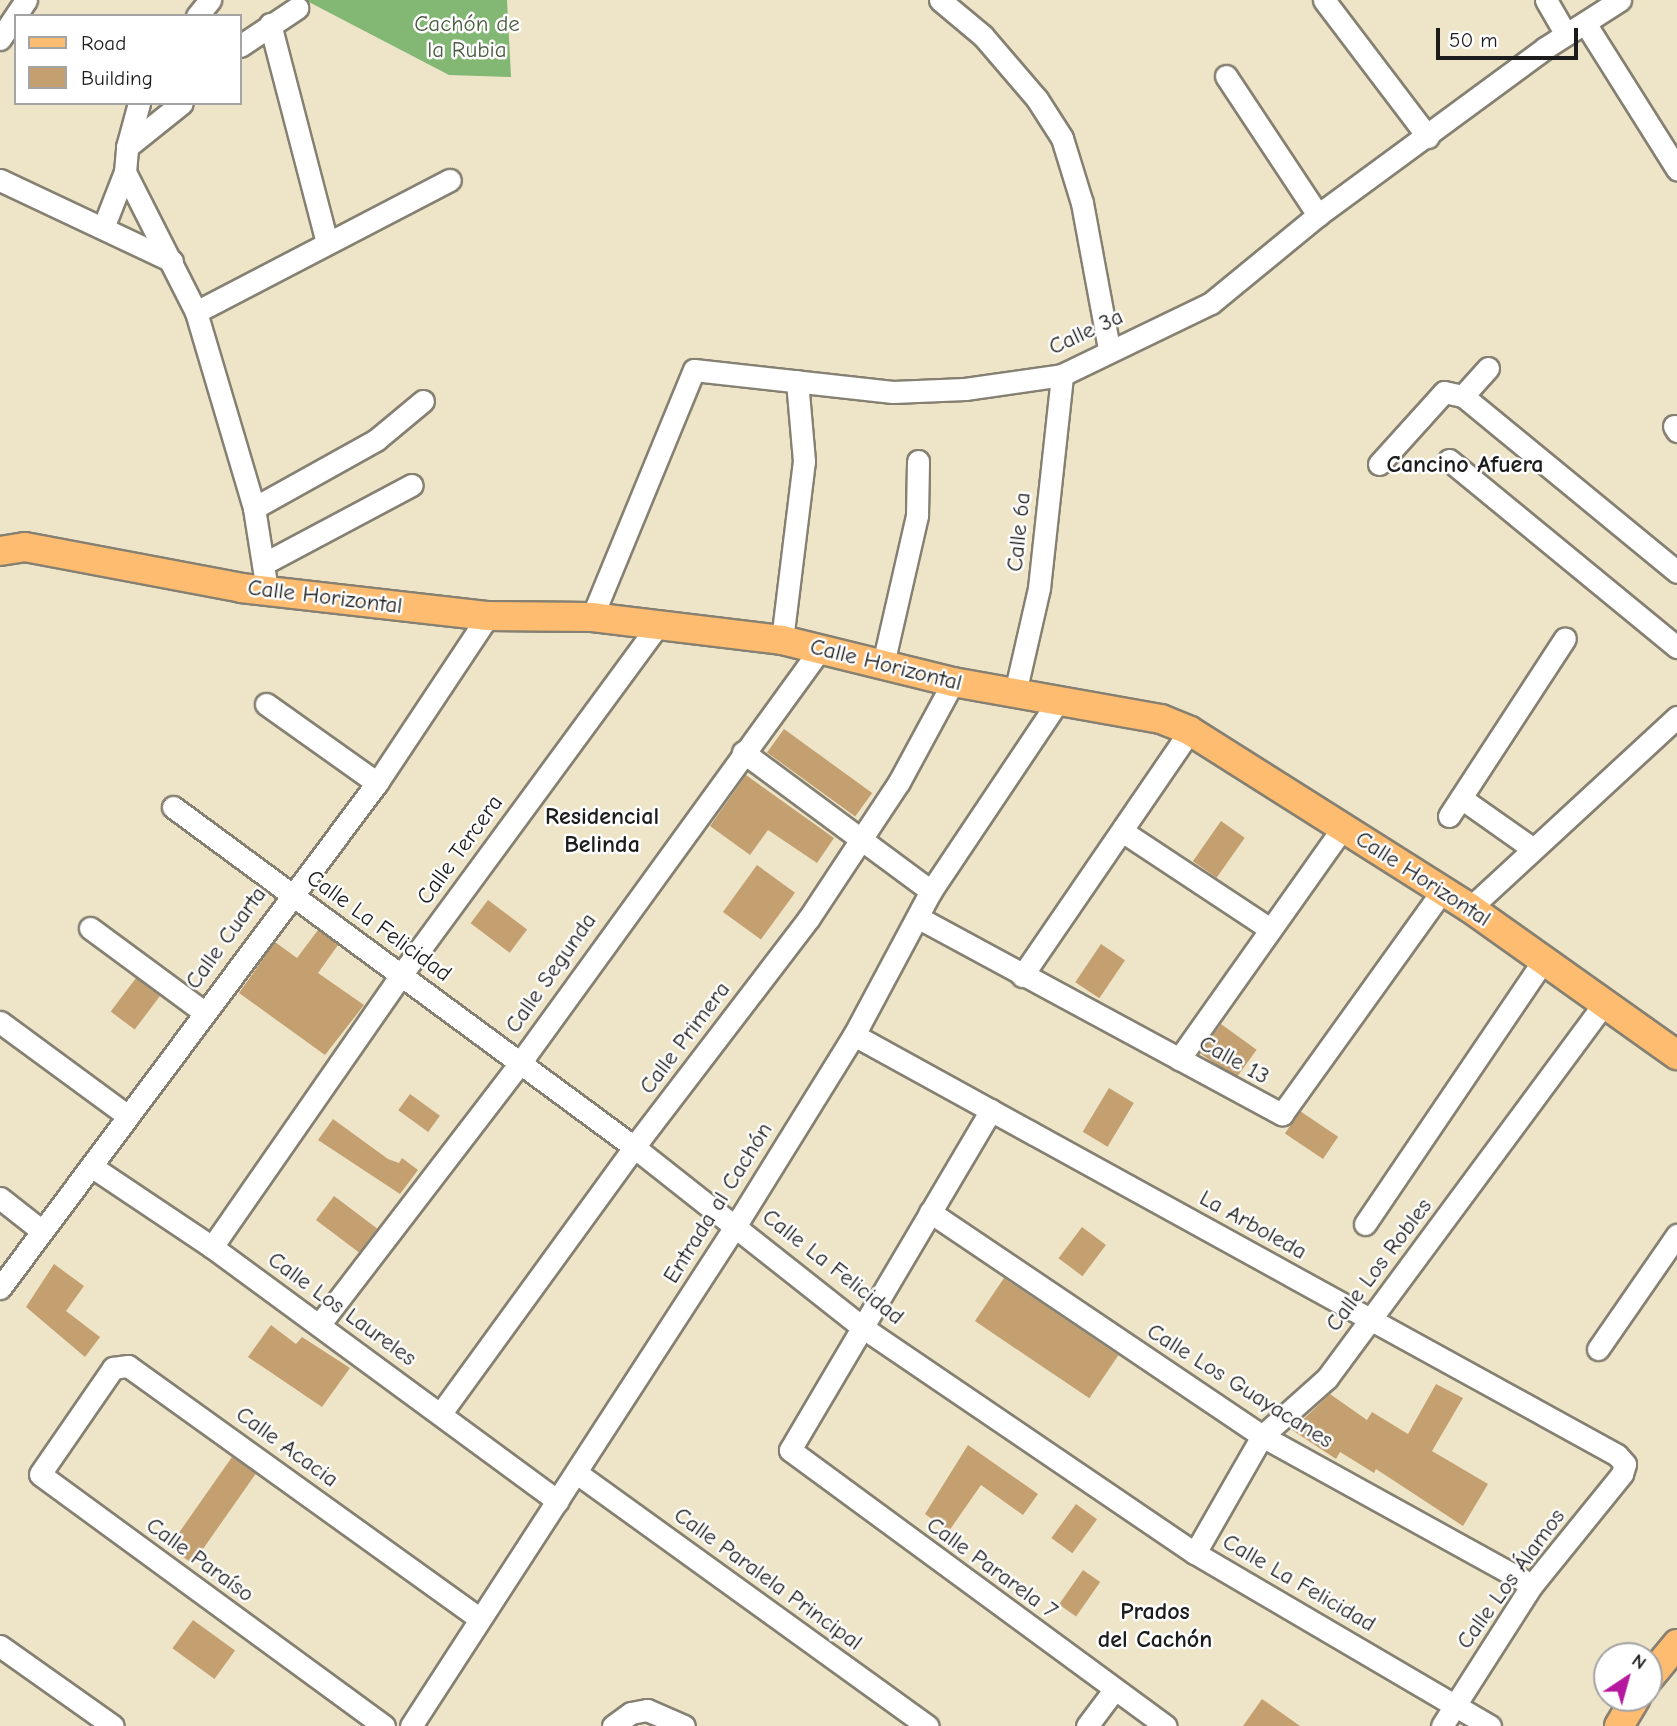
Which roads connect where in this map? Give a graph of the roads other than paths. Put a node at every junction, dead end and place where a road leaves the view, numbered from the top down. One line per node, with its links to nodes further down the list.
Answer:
1 (210, 0): 7 (street)
2 (940, 0): 27 (street)
3 (1324, 0): 16 (street)
4 (1546, 0): 10 (street)
5 (1620, 0): 10 (street, Calle 3a)
6 (297, 8): 9 (street)
7 (199, 14)
8 (14, 18): 11 (street)
9 (270, 24): 12 (street); 24 (street)
10 (1576, 29): 16 (street, Calle 3a); 18 (street)
11 (0, 39)
12 (242, 45)
13 (1226, 76): 22 (street)
14 (138, 105): 17 (street)
15 (180, 105): 17 (street)
16 (1428, 137): 22 (street, Calle 3a)
17 (127, 147): 19 (street)
18 (1677, 169)
19 (125, 173): 23 (street); 25 (street)
20 (0, 180): 23 (street)
21 (450, 180): 24 (street)
22 (1318, 215): 27 (street, Calle 3a)
23 (103, 228): 25 (street)
24 (327, 243): 26 (street)
25 (172, 261): 26 (street)
26 (196, 313): 37 (street)
27 (1109, 349): 29 (street, Calle 3a)
28 (1488, 368): 31 (street)
29 (1062, 375): 30 (street, Calle 3a); 50 (street, Calle 6a)
30 (797, 381): 42 (street, Calle 3a); 45 (street)
31 (1464, 396): 35 (street); 39 (street)
32 (423, 401): 37 (street)
33 (1449, 460): 46 (street)
34 (918, 461): 48 (street)
35 (1379, 464)
36 (412, 485): 40 (street)
37 (254, 508): 40 (street)
38 (0, 551): 40 (main road, Calle Horizontal)
39 (1677, 572)
40 (266, 577): 41 (main road, Calle Horizontal)
41 (488, 616): 42 (main road, Calle Horizontal); 56 (street, Calle Cuarta)
42 (592, 617): 43 (main road, Calle Horizontal)
43 (659, 625): 45 (main road, Calle Horizontal); 70 (street, Calle Tercera)
44 (1565, 638): 61 (street)
45 (782, 640): 47 (main road, Calle Horizontal)
46 (1677, 647)
47 (821, 648): 48 (main road, Calle Horizontal); 55 (street, Calle Segunda)
48 (883, 664): 49 (main road, Calle Horizontal)
49 (953, 682): 50 (main road, Calle Horizontal); 60 (street, Calle Primera)
50 (1014, 693): 51 (main road, Calle Horizontal)
51 (1059, 701): 54 (main road, Calle Horizontal); 62 (street, Entrada al Cachón)
52 (266, 704): 56 (street)
53 (1677, 717): 61 (street)
54 (1190, 731): 58 (main road, Calle Horizontal); 59 (street)
55 (743, 752): 60 (street); 78 (street, Calle Segunda)
56 (377, 783): 64 (street, Calle Cuarta)
57 (173, 807): 64 (street, Calle La Felicidad)
58 (1343, 827): 63 (main road, Calle Horizontal); 68 (street)
59 (1122, 831): 68 (street); 71 (street)
60 (860, 841): 62 (street); 81 (street, Calle Primera)
61 (1532, 848): 65 (street)
62 (931, 891): 66 (street, Entrada al Cachón)
63 (1442, 891): 65 (main road, Calle Horizontal); 77 (street, Calle 13)
64 (291, 894): 70 (street, Calle La Felicidad); 73 (street, Calle Cuarta)
65 (1469, 908): 69 (main road, Calle Horizontal)
66 (919, 918): 71 (street, Calle 13); 75 (street, Entrada al Cachón)
67 (90, 928): 73 (street)
68 (1270, 929): 77 (street)
69 (1543, 961): 72 (main road, Calle Horizontal); 85 (street)
70 (401, 975): 78 (street, Calle La Felicidad); 89 (street, Calle Tercera)
71 (1022, 976): 77 (street, Calle 13)
72 (1604, 1004): 76 (main road, Calle Horizontal); 91 (street, Calle Los Robles)
73 (204, 1012): 80 (street, Calle Cuarta)
74 (0, 1022): 80 (street)
75 (854, 1035): 79 (street, La Arboleda); 86 (street, Entrada al Cachón)
76 (1677, 1055)
77 (1179, 1059)
78 (520, 1063): 81 (street, Calle La Felicidad); 92 (street, Calle Segunda)
79 (991, 1110): 84 (street); 91 (street, La Arboleda)
80 (128, 1116): 82 (street, Calle Cuarta)
81 (634, 1147): 86 (street, Calle La Felicidad); 95 (street, Calle Primera)
82 (91, 1166): 87 (street, Calle Cuarta); 89 (street, Calle Los Laureles)
83 (0, 1198): 87 (street)
84 (930, 1212): 93 (street); 97 (street, Calle Los Guayacanes)
85 (1366, 1224)
86 (736, 1225): 93 (street, Calle La Felicidad); 99 (street, Entrada al Cachón)
87 (42, 1231): 90 (street, Calle Cuarta)
88 (1677, 1235): 94 (street)
89 (212, 1247): 92 (street, Calle Los Laureles)
90 (0, 1288)
91 (1370, 1321): 97 (street, Calle Los Robles); 98 (street, La Arboleda)
92 (319, 1325): 95 (street, Calle Los Laureles)
93 (862, 1327): 101 (street, Calle La Felicidad); 107 (street, Calle Pararela 7)
94 (1598, 1349)
95 (441, 1413): 100 (street, Calle Los Laureles)
96 (76, 1419): 103 (street, Calle Acacia); 110 (street, Calle Paraíso)
97 (1262, 1436): 101 (street, Calle Los Robles); 102 (street, Calle Los Guayacanes)
98 (1625, 1464): 102 (street, Calle Los Álamos)
99 (578, 1474): 100 (street, Entrada al Cachón); 114 (street, Calle Paralela Principal)
100 (558, 1501): 103 (street, Entrada al Cachón)
101 (1195, 1553): 108 (street, Calle La Felicidad)
102 (1532, 1585): 108 (street, Calle Los Álamos)
103 (479, 1618): 111 (street, Entrada al Cachón)
104 (1677, 1644): 106 (main road)
105 (0, 1646): 109 (street)
106 (1663, 1661)
107 (1114, 1690): 115 (street); 116 (street, Calle Pararela 7)
108 (1455, 1705): 117 (street, Calle Los Álamos); 118 (street, Calle La Felicidad)
109 (113, 1726)
110 (384, 1726)
111 (411, 1726)
112 (613, 1726): 113 (street)
113 (684, 1726)
114 (928, 1726)
115 (1087, 1726)
116 (1166, 1726)
117 (1442, 1726)
118 (1490, 1726)

